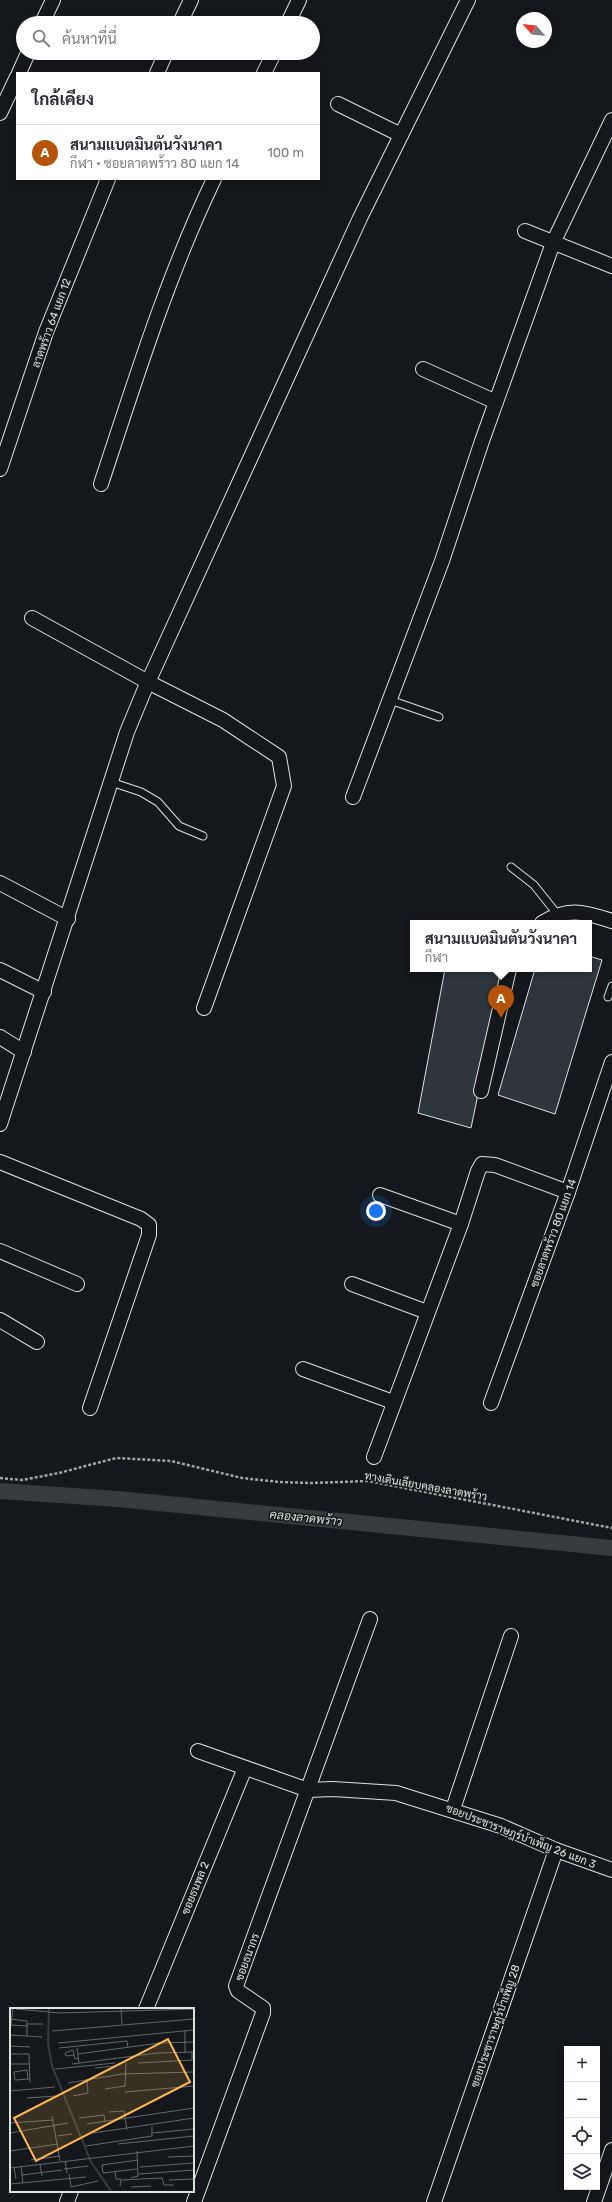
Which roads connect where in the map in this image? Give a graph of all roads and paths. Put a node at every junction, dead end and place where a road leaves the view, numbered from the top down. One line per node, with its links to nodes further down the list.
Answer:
1 (53, 0): 5 (street)
2 (191, 0): 6 (street)
3 (299, 0): 7 (street)
4 (468, 0): 18 (street)
5 (45, 16)
6 (183, 16)
7 (291, 16)
8 (25, 60): 11 (street)
9 (163, 60): 12 (street)
10 (270, 60): 13 (street)
11 (19, 72)
12 (157, 72)
13 (264, 72)
14 (16, 79): 16 (street)
15 (338, 104): 18 (street)
16 (0, 114)
17 (612, 120): 22 (street)
18 (401, 135): 29 (street)
19 (108, 180): 26 (street, ลาดพร้าว 64 แยก 12)
20 (214, 180): 27 (street)
21 (524, 230): 22 (street)
22 (554, 243): 23 (street); 25 (street)
23 (612, 266)
24 (422, 369): 25 (street)
25 (496, 402): 30 (street)
26 (0, 469)
27 (101, 484)
28 (32, 618): 29 (street)
29 (148, 682): 32 (street); 46 (street)
30 (390, 700): 31 (lane); 33 (street)
31 (439, 717)
32 (111, 782): 34 (lane); 38 (street)
33 (353, 797)
34 (203, 836)
35 (511, 867): 37 (lane)
36 (0, 883): 38 (street)
37 (557, 914): 39 (street); 40 (street)
38 (68, 919): 44 (street)
39 (547, 920)
40 (612, 921)
41 (0, 970): 44 (street)
42 (508, 972): 50 (street)
43 (612, 986): 45 (lane)
44 (44, 992): 48 (street)
45 (608, 997)
46 (204, 1008)
47 (0, 1037): 48 (street)
48 (24, 1052): 51 (street)
49 (612, 1062): 53 (street, ซอยลาดพร้าว 80 แยก 14)
50 (481, 1092)
51 (0, 1124)
52 (0, 1162): 65 (street)
53 (568, 1192): 55 (street); 64 (street, ซอยลาดพร้าว 80 แยก 14)
54 (380, 1195): 55 (street)
55 (461, 1224): 59 (street)
56 (0, 1251): 57 (street)
57 (78, 1284)
58 (352, 1284): 59 (street)
59 (427, 1312): 63 (street)
60 (0, 1320): 61 (street)
61 (37, 1342)
62 (303, 1369): 63 (street)
63 (393, 1402): 66 (street)
64 (491, 1403)
65 (90, 1408)
66 (374, 1457)
67 (0, 1478): 68 (path, ทางเดินเลียบคลองลาดพร้าว)
68 (612, 1528)
69 (370, 1619): 73 (street)
70 (511, 1636): 74 (street)
71 (198, 1751): 72 (street, ซอยประชาราษฎร์บำเพ็ญ 26 แยก 3)
72 (245, 1768): 73 (street, ซอยประชาราษฎร์บำเพ็ญ 26 แยก 3); 77 (street, ซอยธนพล 2)
73 (308, 1790): 74 (street, ซอยประชาราษฎร์บำเพ็ญ 26 แยก 3); 81 (street, ซอยธนากร)
74 (453, 1809): 75 (street, ซอยประชาราษฎร์บำเพ็ญ 26 แยก 3)
75 (556, 1850): 76 (street, ซอยประชาราษฎร์บำเพ็ญ 26 แยก 3); 82 (street, ซอยประชาราษฎร์บำเพ็ญ 28)
76 (612, 1870)
77 (146, 2008)
78 (612, 2150): 83 (street)
79 (71, 2192): 80 (street)
80 (67, 2202)
81 (194, 2202)
82 (434, 2202)
83 (594, 2202)

